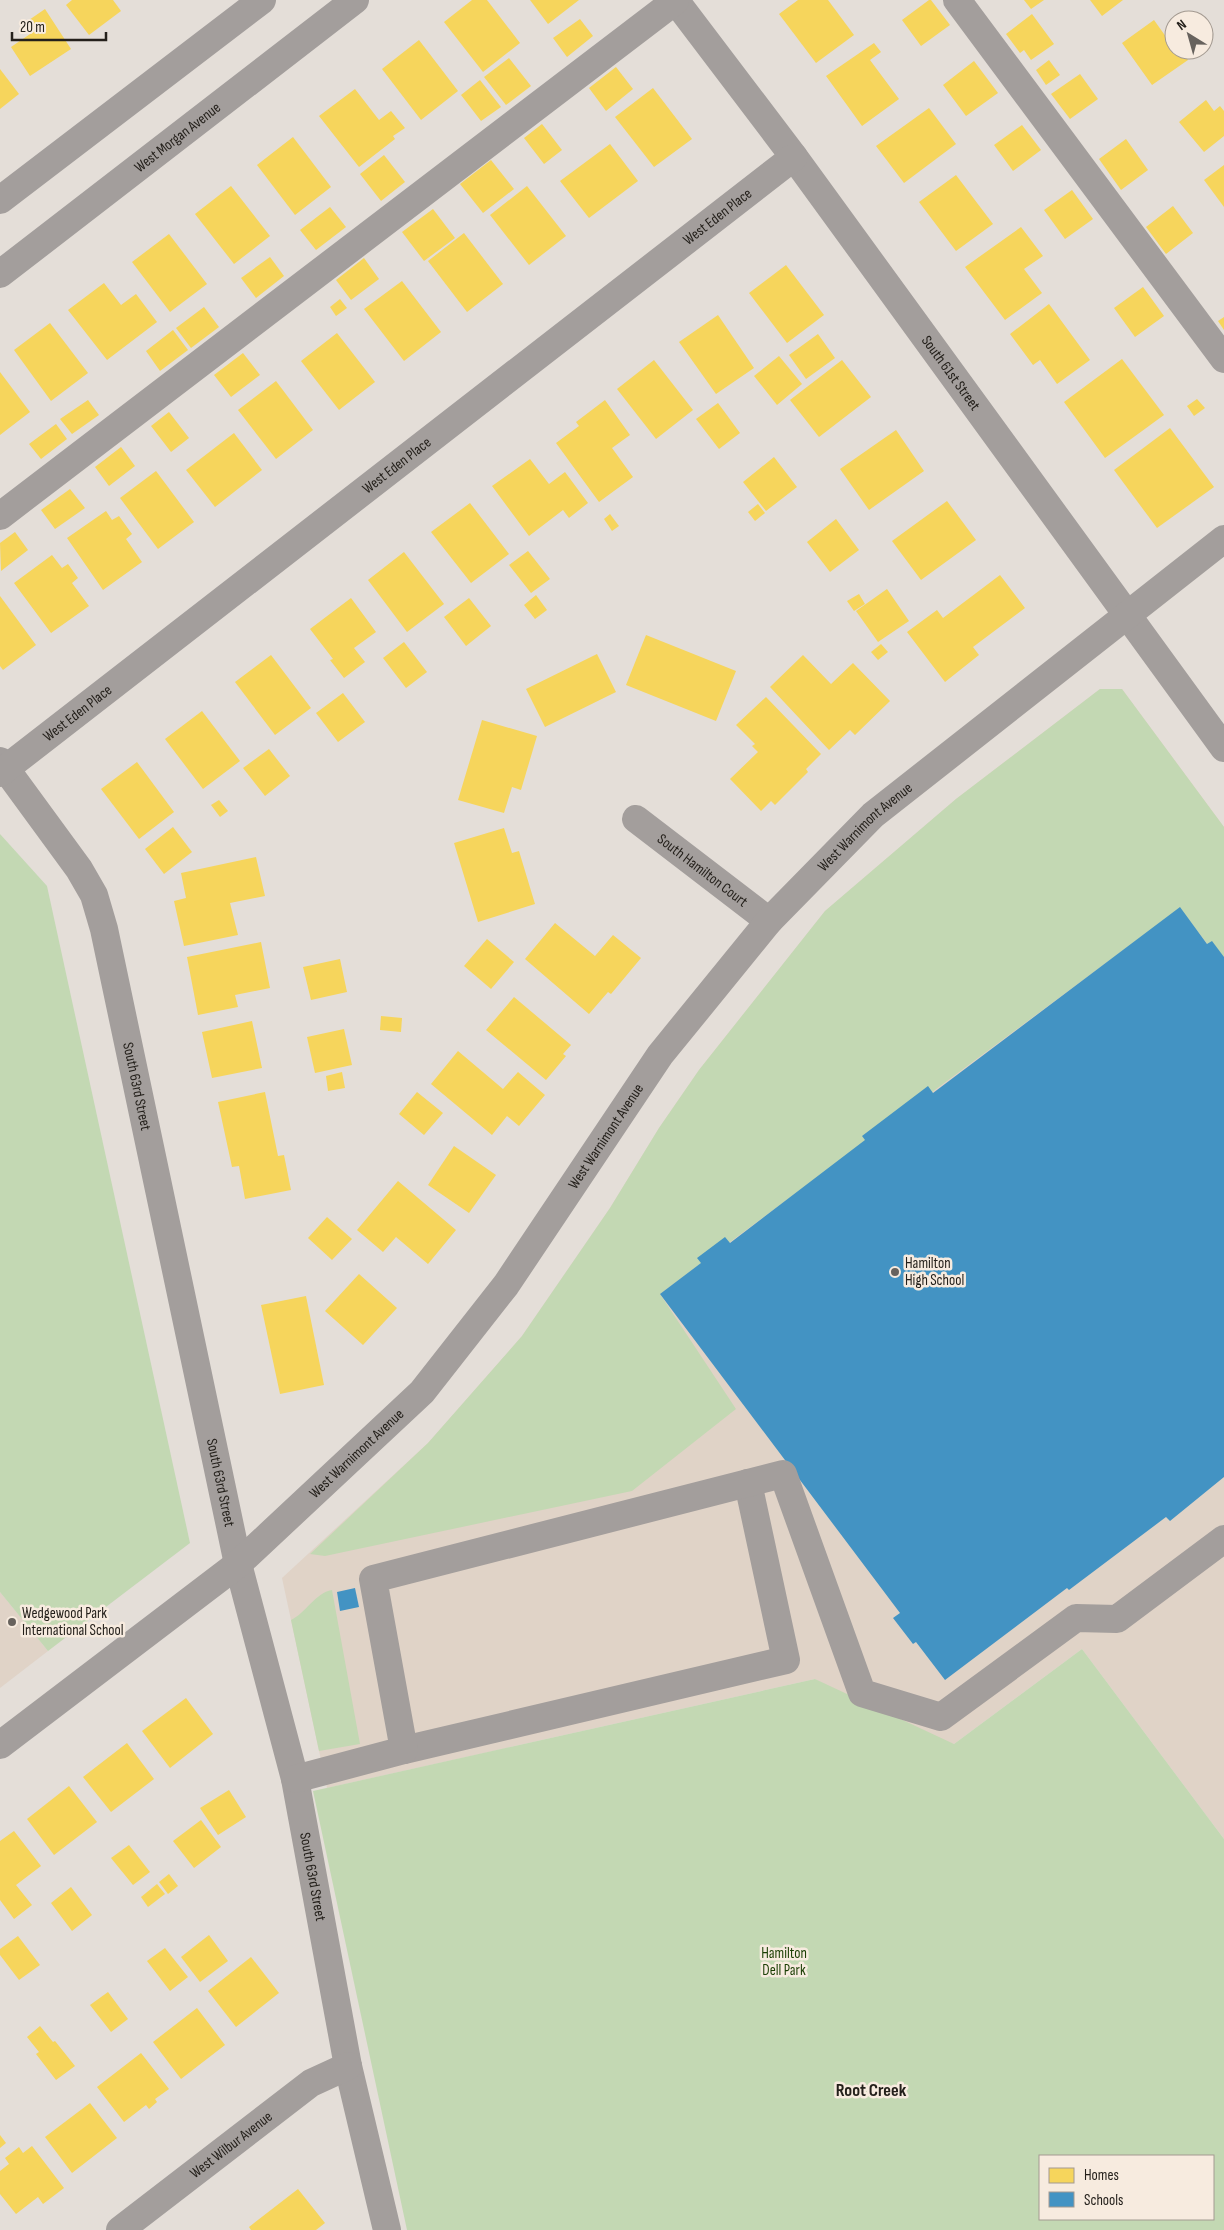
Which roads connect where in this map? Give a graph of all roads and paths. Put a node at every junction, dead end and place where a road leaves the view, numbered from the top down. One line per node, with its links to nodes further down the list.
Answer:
1 (262, 0): 6 (street)
2 (355, 0): 7 (street, West Morgan Avenue)
3 (675, 0): 5 (street, South 61st Street); 9 (street)
4 (957, 0): 8 (street)
5 (794, 157): 11 (street, South 61st Street); 13 (street, West Eden Place)
6 (0, 200)
7 (0, 274)
8 (1224, 359)
9 (0, 516)
10 (1224, 539): 11 (street, West Warnimont Avenue)
11 (1127, 614): 12 (street, South 61st Street); 15 (street, West Warnimont Avenue)
12 (1224, 748)
13 (2, 767): 18 (street, South 63rd Street)
14 (636, 819): 15 (street, South Hamilton Court)
15 (769, 921): 18 (street, West Warnimont Avenue)
16 (748, 1483): 17 (street); 20 (street); 20 (street)
17 (1224, 1539)
18 (238, 1564): 19 (street, West Warnimont Avenue); 21 (street, South 63rd Street)
19 (0, 1745)
20 (404, 1750): 21 (street)
21 (295, 1779): 22 (street, South 63rd Street)
22 (348, 2066): 23 (street, West Wilbur Avenue); 24 (street, South 63rd Street)
23 (120, 2230)
24 (387, 2230)

